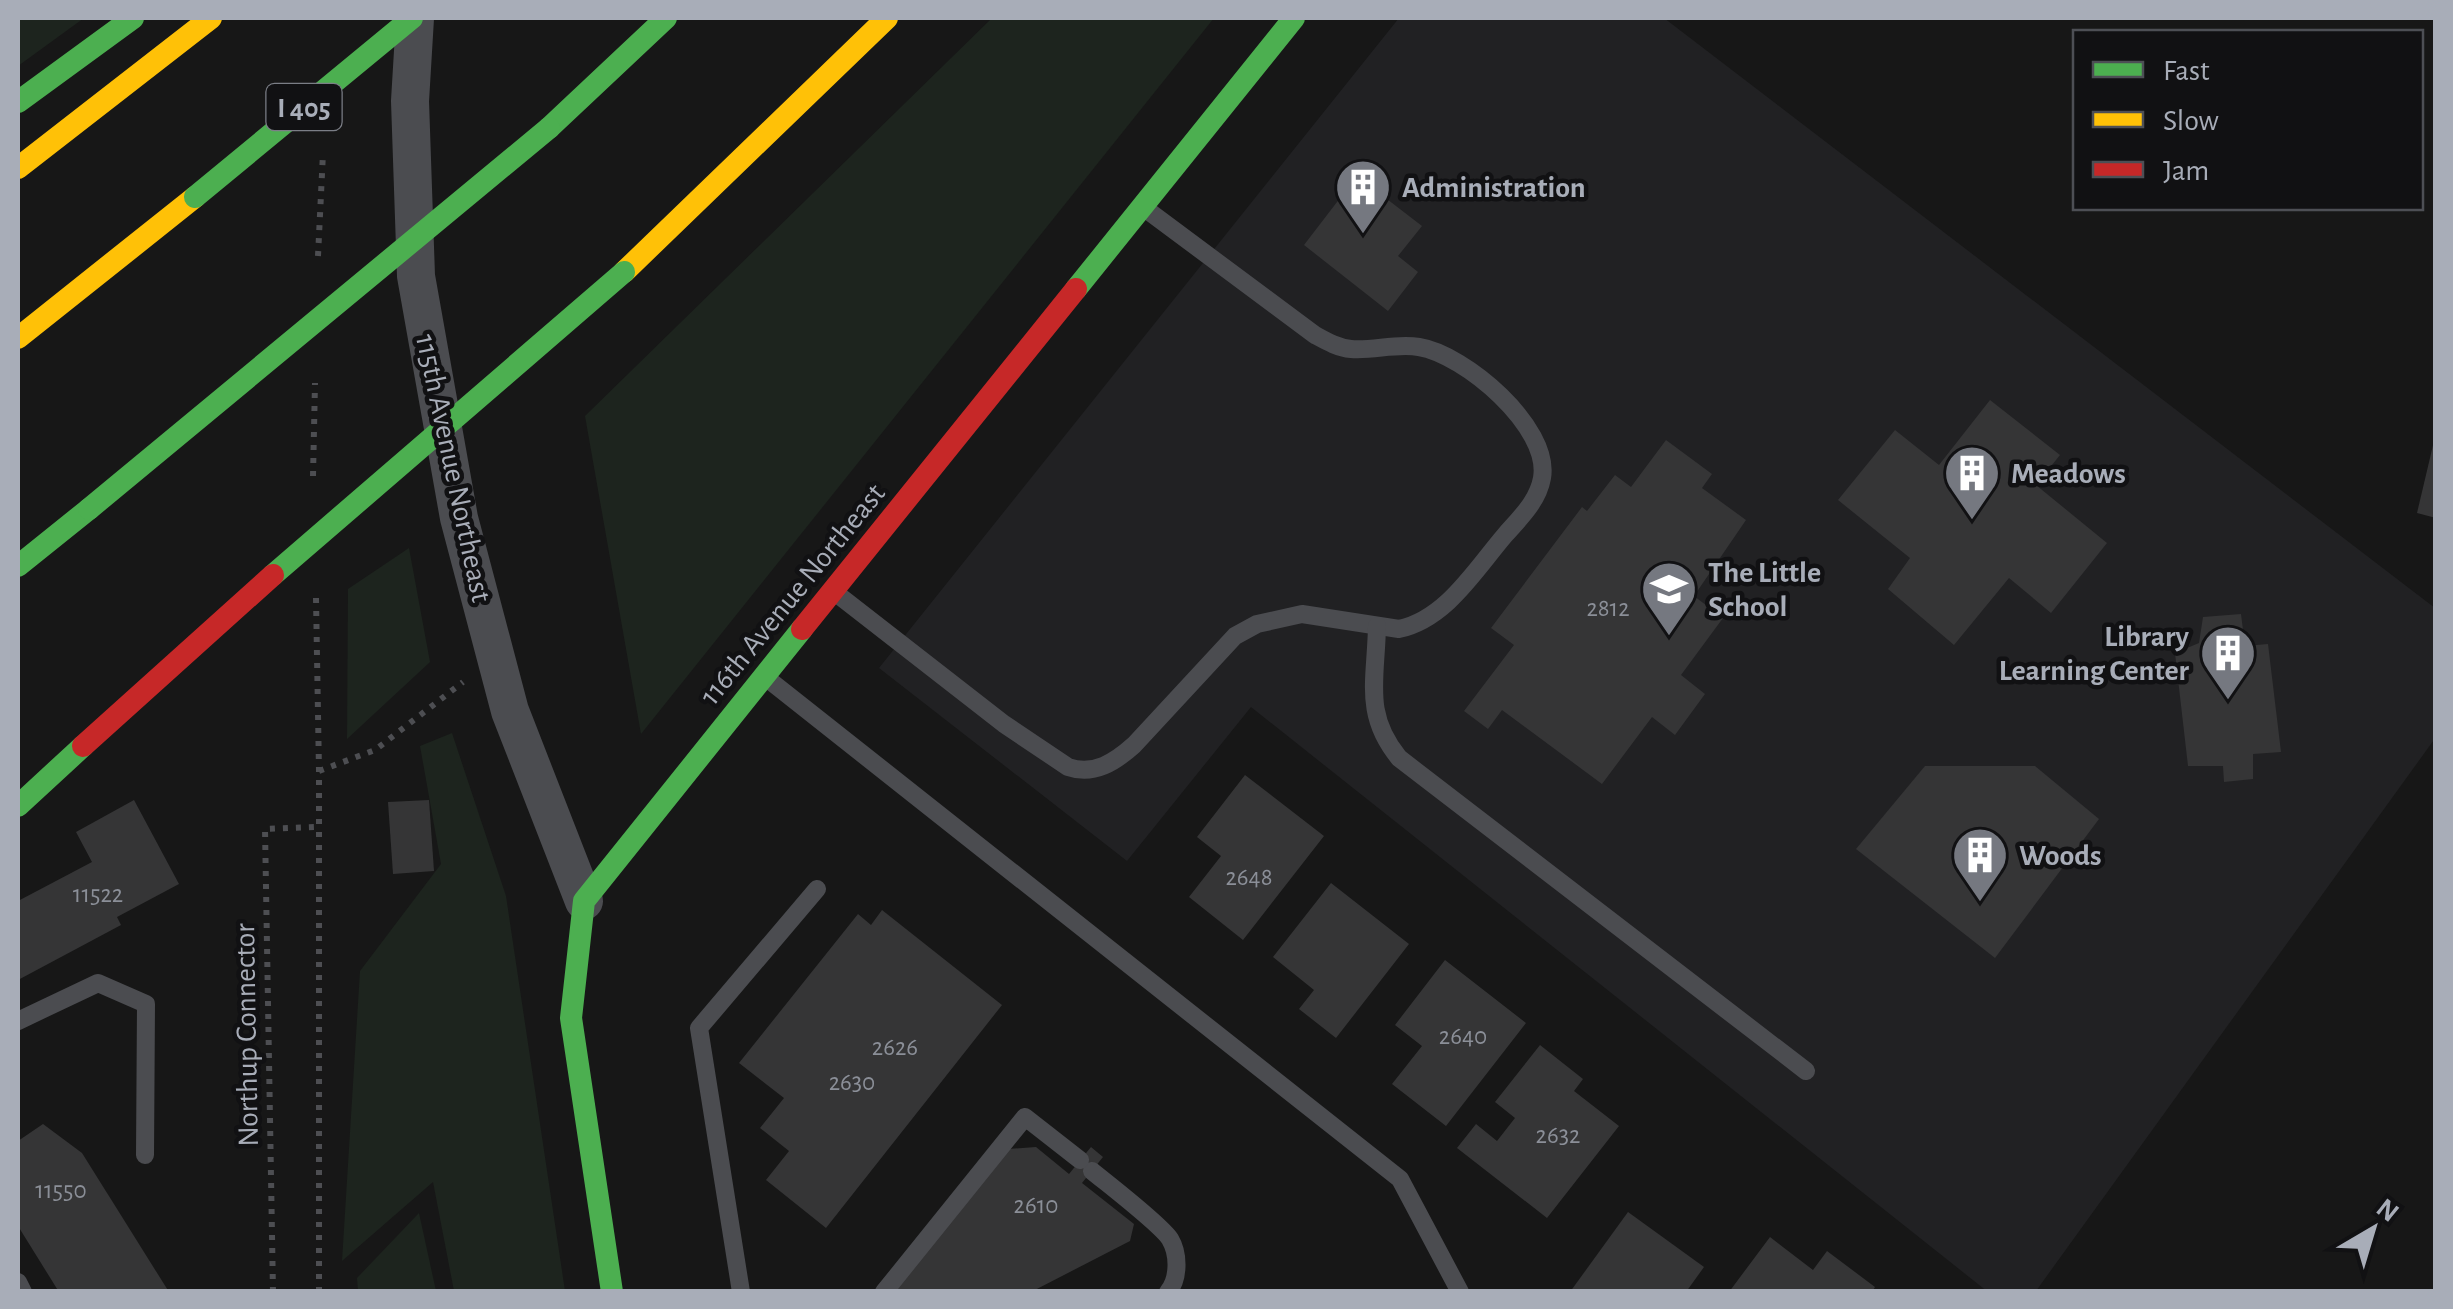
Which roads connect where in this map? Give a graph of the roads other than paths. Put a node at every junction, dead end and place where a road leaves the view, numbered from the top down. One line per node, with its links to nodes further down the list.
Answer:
1 (132, 18): 7 (main road)
2 (211, 18): 8 (main road)
3 (414, 18): 10 (main road, I 405, bridge); 19 (street, 115th Avenue Northeast)
4 (666, 18): 12 (main road, bridge)
5 (887, 18): 11 (main road, bridge)
6 (1294, 18): 9 (main road, 116th Avenue Northeast)
7 (18, 102)
8 (18, 168)
9 (1142, 206): 13 (main road, 116th Avenue Northeast); 14 (lane)
10 (18, 338)
11 (360, 496): 15 (main road, bridge); 17 (main road, bridge)
12 (18, 566)
13 (833, 591): 14 (lane); 16 (main road, 116th Avenue Northeast)
14 (1377, 626): 21 (lane)
15 (128, 674)
16 (765, 676): 19 (main road, 116th Avenue Northeast); 29 (lane)
17 (18, 806)
18 (817, 888): 26 (lane)
19 (584, 901): 25 (main road)
20 (18, 1021): 22 (lane)
21 (1806, 1072)
22 (145, 1155)
23 (18, 1282): 24 (lane)
24 (23, 1292)
25 (612, 1292)
26 (741, 1292)
27 (884, 1292): 28 (lane)
28 (1168, 1292)
29 (1460, 1292)

